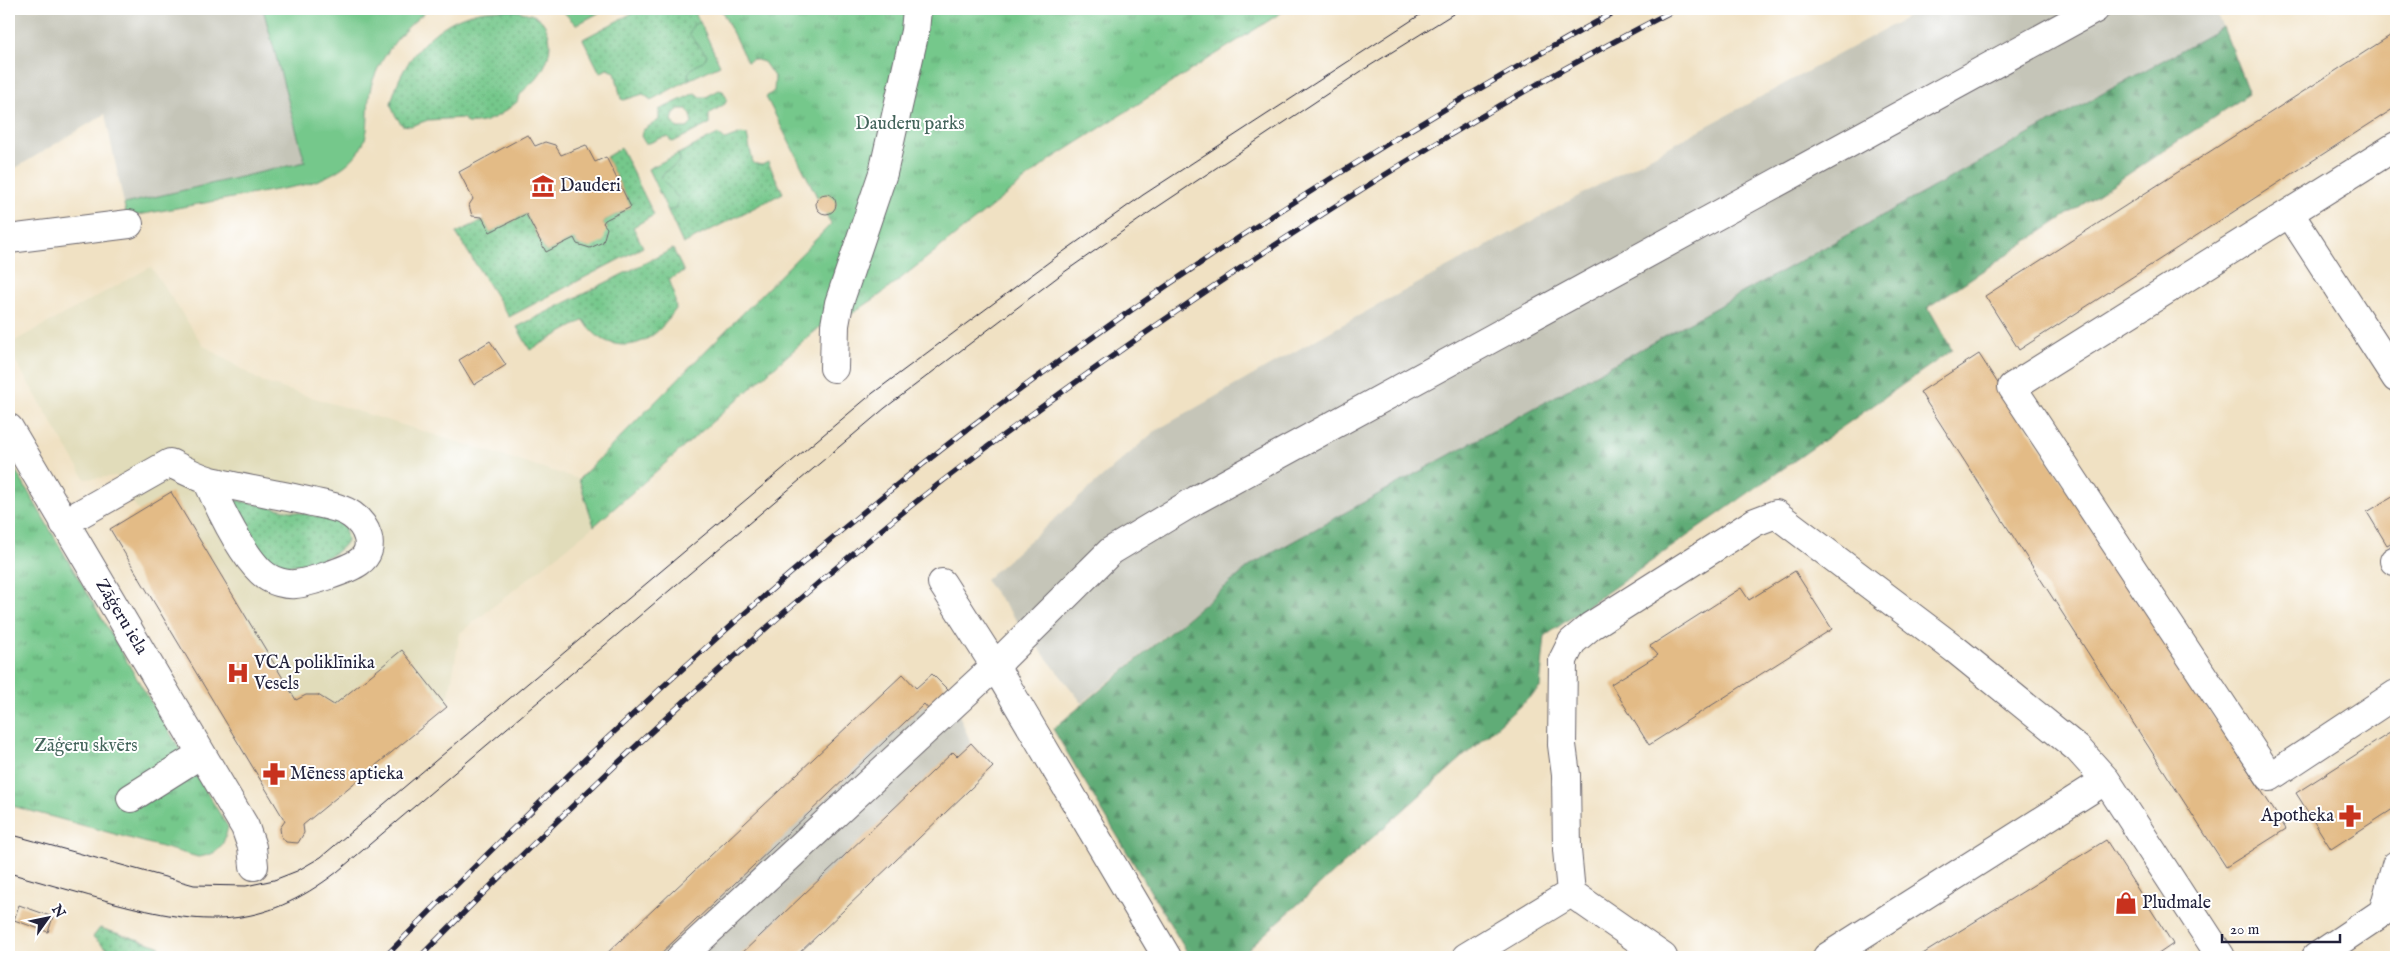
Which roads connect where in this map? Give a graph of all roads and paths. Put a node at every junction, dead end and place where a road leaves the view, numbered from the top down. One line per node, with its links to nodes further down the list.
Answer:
1 (917, 9): 8 (street)
2 (2095, 9): 14 (street)
3 (2396, 146): 4 (street)
4 (2290, 214): 7 (street); 15 (street)
5 (129, 224): 6 (street)
6 (9, 240)
7 (2389, 350): 9 (street)
8 (834, 368)
9 (2396, 378)
10 (9, 428): 12 (street, Zāģeru iela)
11 (206, 480): 11 (street); 12 (street)
12 (64, 523): 16 (street, Zāģeru iela)
13 (942, 583): 14 (street)
14 (995, 666): 23 (street); 24 (street)
15 (2396, 694)
16 (201, 754): 18 (street); 20 (street, Zāģeru iela)
17 (2106, 780): 21 (street); 22 (street); 27 (street)
18 (131, 798)
19 (2396, 865): 28 (street)
20 (254, 866)
21 (1572, 893): 25 (street); 26 (street)
22 (2219, 956)
23 (681, 957)
24 (1166, 957)
25 (1466, 957)
26 (1663, 957)
27 (1827, 957)
28 (2316, 957)

